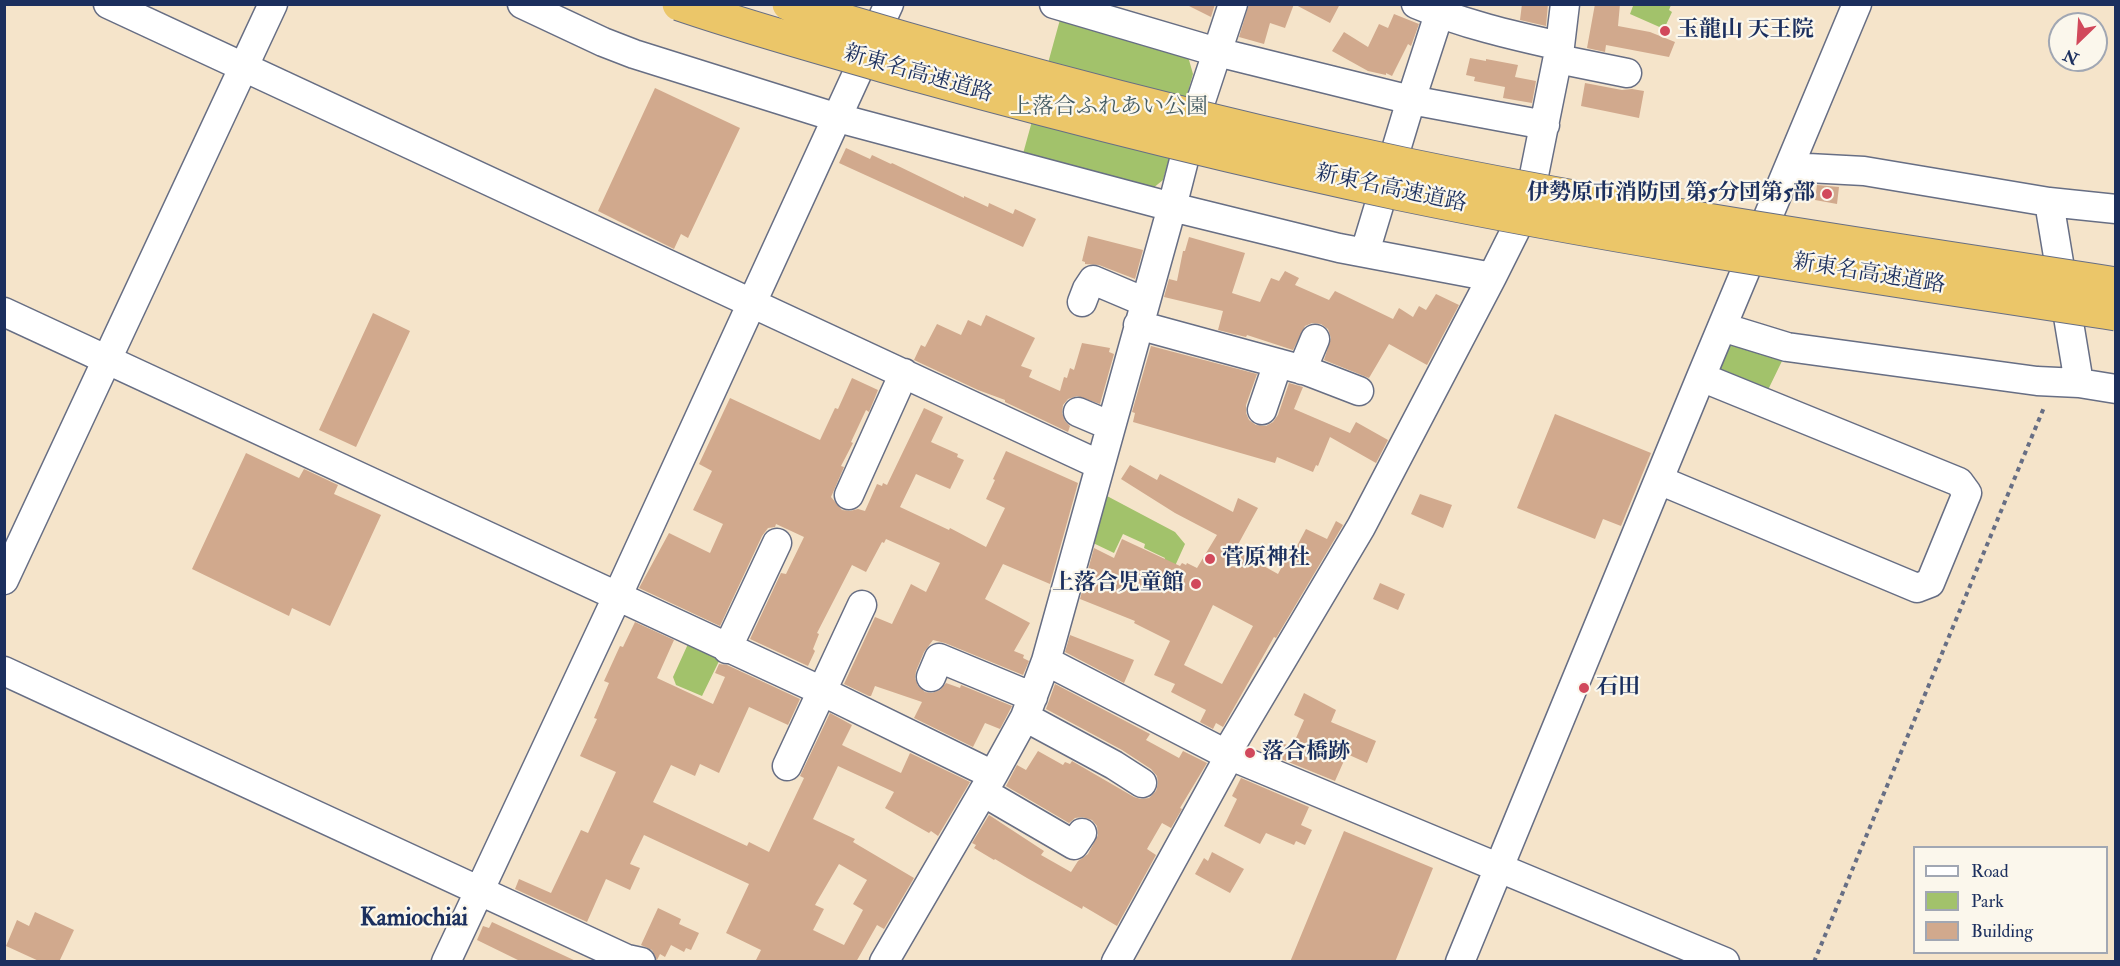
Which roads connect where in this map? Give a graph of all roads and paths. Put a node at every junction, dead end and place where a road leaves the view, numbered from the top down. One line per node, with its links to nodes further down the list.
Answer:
1 (108, 4): 15 (street)
2 (273, 4): 15 (street)
3 (522, 4): 19 (street)
4 (679, 4): 32 (highway, 新東名高速道路, bridge)
5 (789, 4): 17 (highway, 新東名高速道路, bridge)
6 (824, 4): 17 (highway, bridge)
7 (889, 4): 19 (street)
8 (1054, 4): 13 (street)
9 (1233, 4): 13 (street)
10 (1565, 4): 14 (street)
11 (1857, 4): 21 (street)
12 (1428, 9): 14 (street); 18 (street)
13 (1217, 52): 18 (street); 23 (street)
14 (1559, 52): 16 (street); 20 (street)
15 (244, 68): 29 (street); 35 (street)
16 (1617, 76)
17 (1069, 85): 27 (highway, 新東名高速道路, bridge)
18 (1411, 100): 20 (street); 25 (street)
19 (838, 118): 23 (street); 29 (street)
20 (1545, 125): 26 (street)
21 (1789, 167): 22 (street); 33 (street)
22 (2049, 202): 24 (street); 39 (street)
23 (1172, 207): 25 (street); 31 (street)
24 (2115, 209)
25 (1365, 252): 26 (street)
26 (1492, 277): 58 (street)
27 (2115, 284)
28 (1082, 302): 31 (street)
29 (751, 303): 37 (street); 50 (street)
30 (4, 312): 35 (street)
31 (1142, 314): 36 (street); 44 (street)
32 (2115, 314)
33 (1722, 327): 38 (street); 39 (street)
34 (1315, 339): 36 (street)
35 (108, 360): 49 (street); 50 (street)
36 (1290, 366): 41 (street); 42 (street)
37 (904, 373): 45 (street); 47 (street)
38 (1701, 376): 46 (street); 46 (street)
39 (2067, 382): 40 (street); 71 (path)
40 (2115, 389)
41 (1359, 391)
42 (1262, 410)
43 (1078, 412): 44 (street)
44 (1111, 426): 45 (street)
45 (1100, 465): 54 (street)
46 (1659, 480): 63 (street)
47 (849, 495)
48 (776, 556): 52 (street)
49 (4, 580)
50 (617, 597): 52 (street); 64 (street)
51 (856, 604): 56 (street)
52 (727, 649): 56 (street)
53 (938, 660): 57 (street)
54 (1046, 661): 57 (street); 58 (street)
55 (4, 671): 64 (street)
56 (815, 689): 59 (street); 60 (street)
57 (1029, 707): 60 (street); 61 (street)
58 (1226, 754): 63 (street); 68 (street)
59 (787, 766)
60 (988, 783): 62 (street); 67 (street)
61 (1142, 783)
62 (1074, 846)
63 (1499, 867): 69 (street); 70 (street)
64 (479, 892): 65 (street); 66 (street)
65 (631, 961)
66 (446, 962)
67 (884, 962)
68 (1116, 962)
69 (1460, 962)
70 (1725, 962)
71 (1814, 962)

